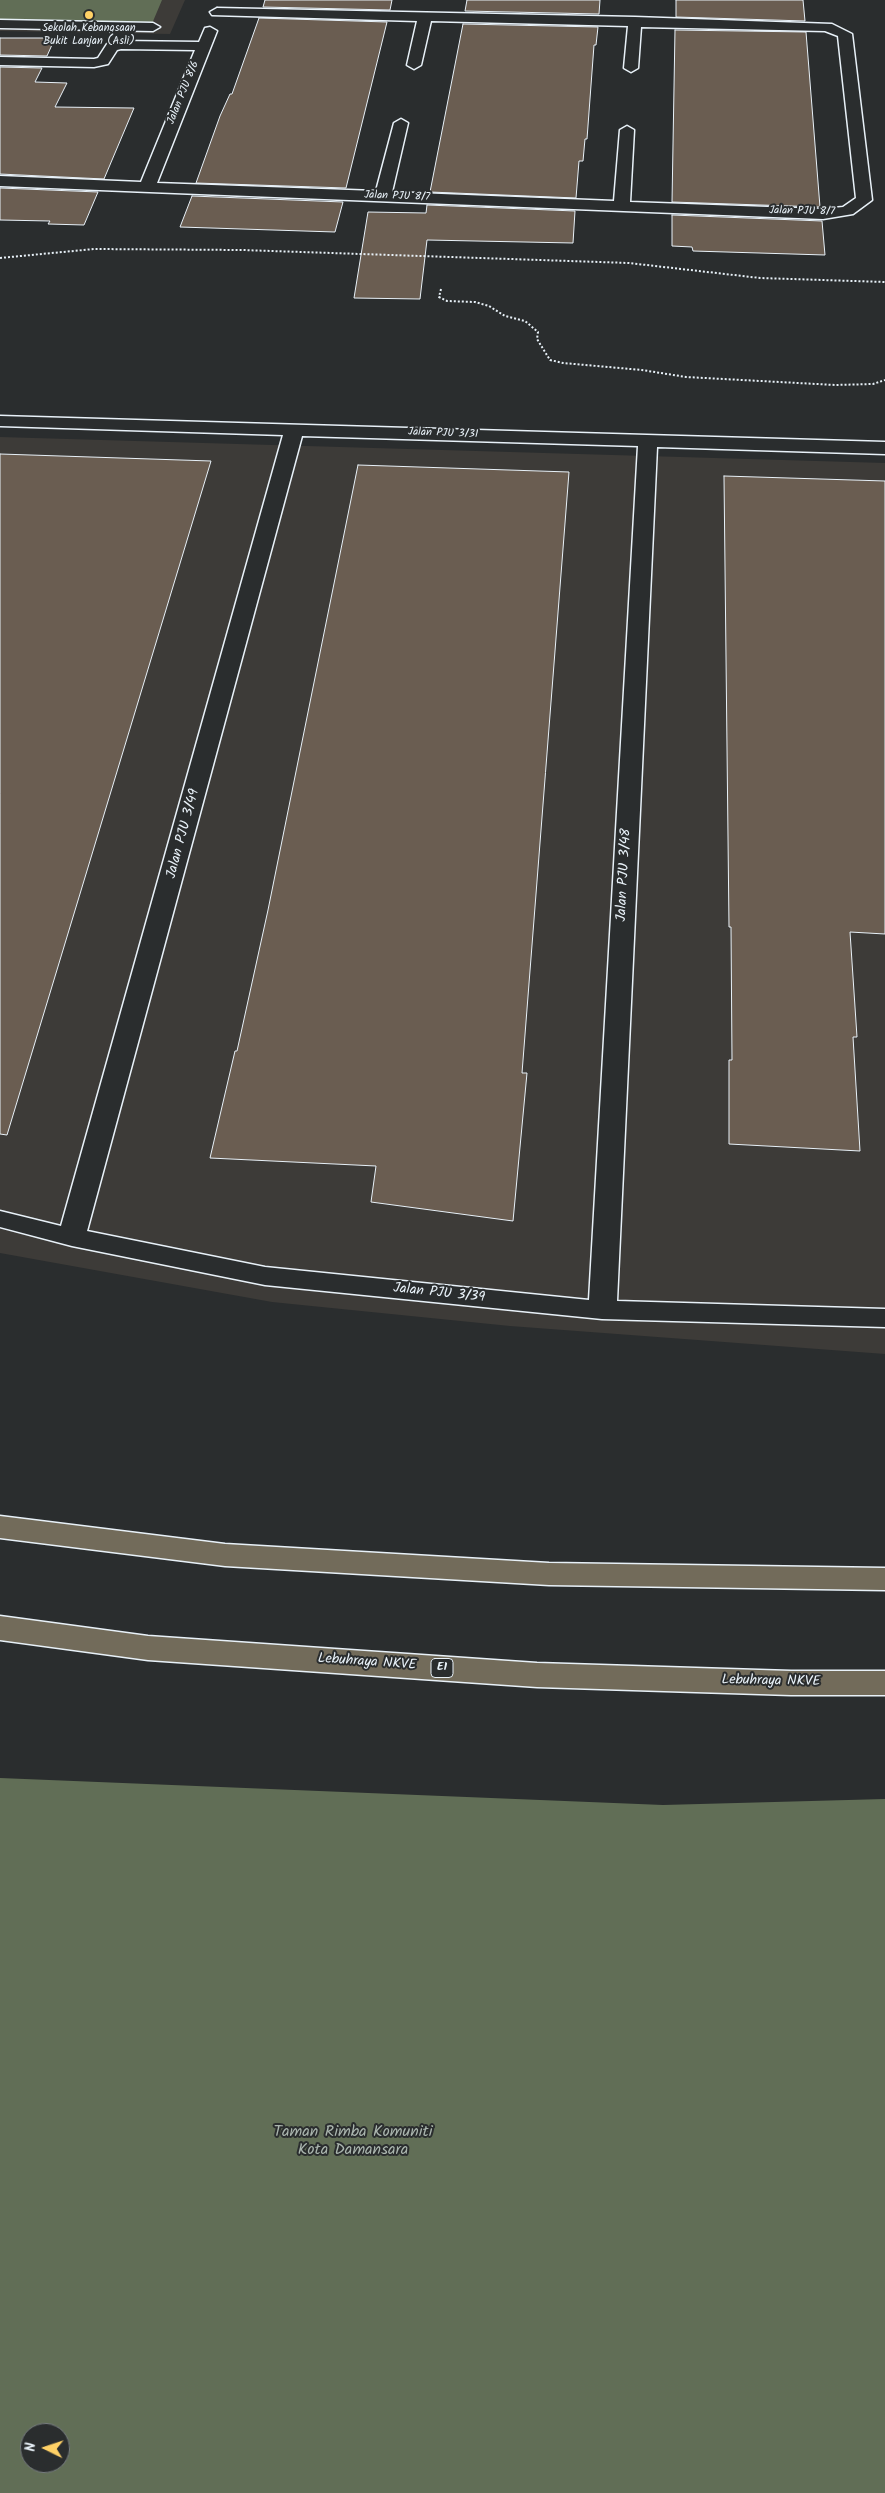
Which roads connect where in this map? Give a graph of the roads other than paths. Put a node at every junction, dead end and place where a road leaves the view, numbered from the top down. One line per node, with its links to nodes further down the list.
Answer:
1 (220, 6): 2 (street, Jalan PJU 8/7); 7 (street, Jalan PJU 8/6)
2 (426, 16): 3 (street, Jalan PJU 8/7); 10 (street)
3 (634, 21): 11 (street); 17 (street, Jalan PJU 8/7)
4 (0, 24): 5 (street)
5 (163, 27)
6 (192, 28): 7 (street)
7 (211, 28): 8 (street, Jalan PJU 8/6)
8 (203, 46): 9 (street); 15 (street, Jalan PJU 8/6)
9 (0, 61)
10 (414, 65)
11 (631, 68)
12 (401, 123): 16 (street)
13 (627, 130): 17 (street)
14 (0, 181): 15 (street, Jalan PJU 8/7)
15 (147, 187): 16 (street, Jalan PJU 8/7)
16 (383, 196): 17 (street, Jalan PJU 8/7)
17 (622, 206)
18 (0, 404): 19 (street, Jalan PJU 3/31)
19 (420, 416)
20 (0, 421): 21 (street, Jalan PJU 3/31)
21 (294, 430): 22 (street, Jalan PJU 3/31); 25 (street, Jalan PJU 3/49)
22 (648, 440): 23 (street, Jalan PJU 3/31); 26 (street, Jalan PJU 3/48)
23 (885, 448)
24 (0, 1219): 25 (street, Jalan PJU 3/39)
25 (72, 1237): 26 (street, Jalan PJU 3/39)
26 (602, 1310): 27 (street, Jalan PJU 3/39)
27 (885, 1318)
28 (0, 1527): 29 (highway)
29 (885, 1580)
30 (0, 1628): 31 (highway, Lebuhraya NKVE / E1)
31 (885, 1683)

